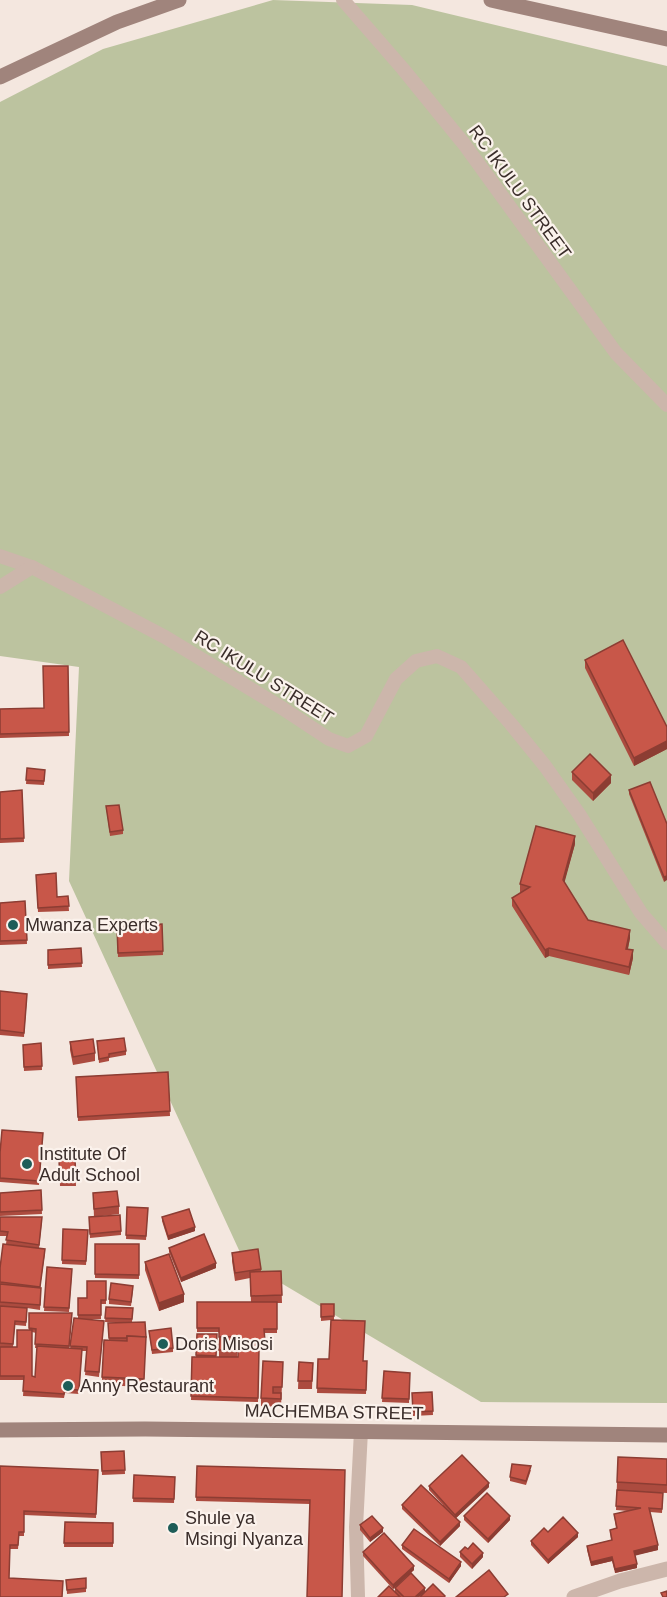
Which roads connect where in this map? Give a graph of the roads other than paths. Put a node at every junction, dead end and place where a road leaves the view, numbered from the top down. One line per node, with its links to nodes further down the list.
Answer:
1 (179, 0): 5 (main road)
2 (343, 0): 6 (lane, RC IKULU STREET)
3 (491, 0): 4 (main road)
4 (667, 39)
5 (0, 77)
6 (667, 405)
7 (0, 556): 8 (lane, RC IKULU STREET)
8 (32, 567): 9 (lane); 10 (lane, RC IKULU STREET)
9 (0, 587)
10 (667, 943)
11 (0, 1431): 12 (main road, MACHEMBA STREET)
12 (361, 1431): 13 (main road, MACHEMBA STREET); 15 (lane)
13 (667, 1435)
14 (667, 1569): 16 (street)
15 (358, 1597)
16 (573, 1597)

